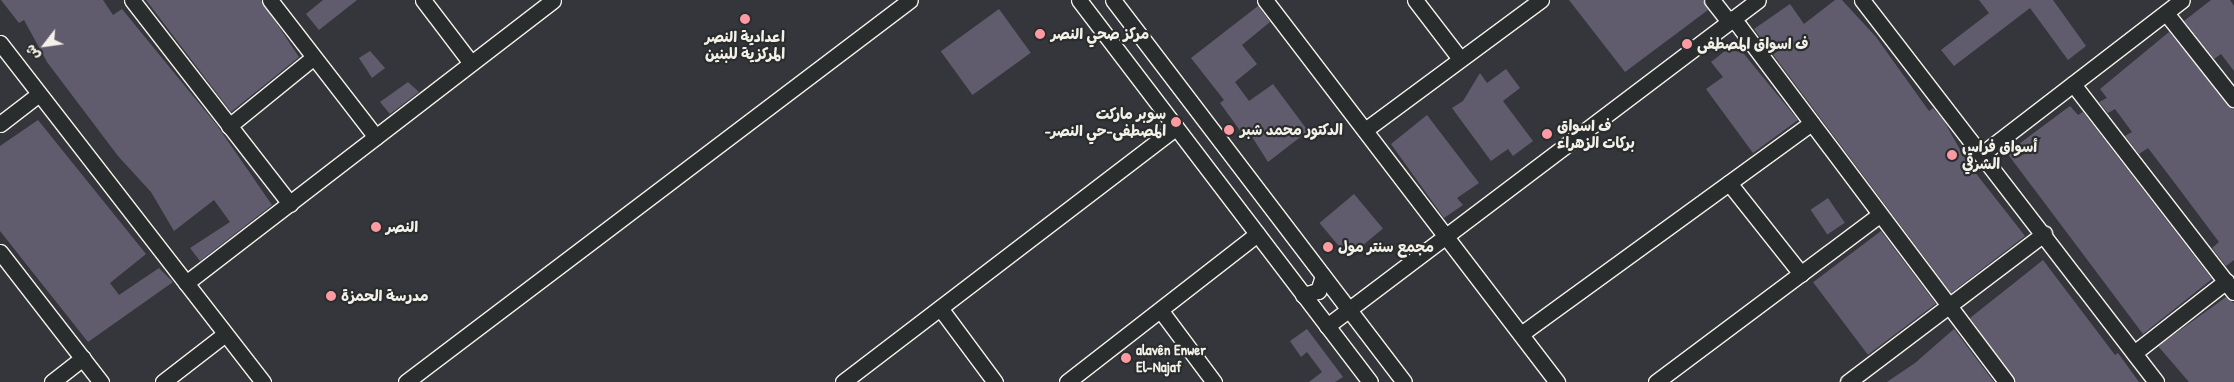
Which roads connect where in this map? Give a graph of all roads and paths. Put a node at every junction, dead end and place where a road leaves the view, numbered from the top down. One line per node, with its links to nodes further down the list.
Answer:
1 (132, 0): 26 (street)
2 (270, 0): 19 (street)
3 (423, 0): 20 (street)
4 (553, 0): 20 (street)
5 (910, 0): 59 (street)
6 (1078, 0): 27 (street)
7 (1113, 0): 40 (street)
8 (1265, 0): 28 (street)
9 (1415, 0): 18 (street)
10 (1540, 0): 18 (street)
11 (1712, 0): 16 (street)
12 (1758, 0): 16 (street)
13 (1862, 0): 30 (street)
14 (2182, 0): 15 (street)
15 (2166, 13): 21 (street); 23 (street)
16 (1731, 20): 24 (street); 35 (street)
17 (0, 43): 22 (street)
18 (1458, 56): 28 (street)
19 (314, 57): 26 (street); 29 (street)
20 (471, 63): 29 (street)
21 (2073, 84): 30 (street); 42 (street)
22 (39, 94): 25 (street); 41 (street)
23 (2234, 98)
24 (1811, 123): 31 (street); 33 (street)
25 (0, 124)
26 (229, 126): 32 (street)
27 (1176, 127): 34 (street); 45 (street)
28 (1365, 130): 35 (street)
29 (376, 137): 32 (street)
30 (1982, 154): 36 (street)
31 (1729, 183): 39 (street); 51 (street)
32 (290, 204): 41 (street)
33 (1878, 216): 39 (street); 44 (street)
34 (1257, 234): 43 (street); 47 (street)
35 (1446, 234): 46 (street); 51 (street)
36 (2044, 234): 44 (street); 53 (street)
37 (0, 252): 38 (street)
38 (5, 271): 54 (street)
39 (1801, 274): 67 (street)
40 (1323, 276): 43 (street); 46 (street)
41 (186, 283): 50 (street)
42 (2230, 287): 53 (street)
43 (1303, 295): 48 (street)
44 (1948, 307): 68 (street); 69 (street)
45 (940, 308): 60 (street); 61 (street)
46 (1348, 310): 48 (street); 49 (street)
47 (1161, 311): 62 (street); 63 (street)
48 (1327, 326): 52 (street)
49 (1365, 332): 52 (street); 65 (street)
50 (225, 334): 57 (street); 58 (street)
51 (1521, 334): 66 (street)
52 (1342, 346): 64 (street)
53 (2134, 354): 70 (street)
54 (83, 358): 55 (street); 56 (street)
55 (52, 382)
56 (101, 382)
57 (163, 382)
58 (263, 382)
59 (406, 382)
60 (843, 382)
61 (995, 382)
62 (1067, 382)
63 (1214, 382)
64 (1370, 382)
65 (1404, 382)
66 (1557, 382)
67 (1656, 382)
68 (1848, 382)
69 (2006, 382)
70 (2156, 382)

